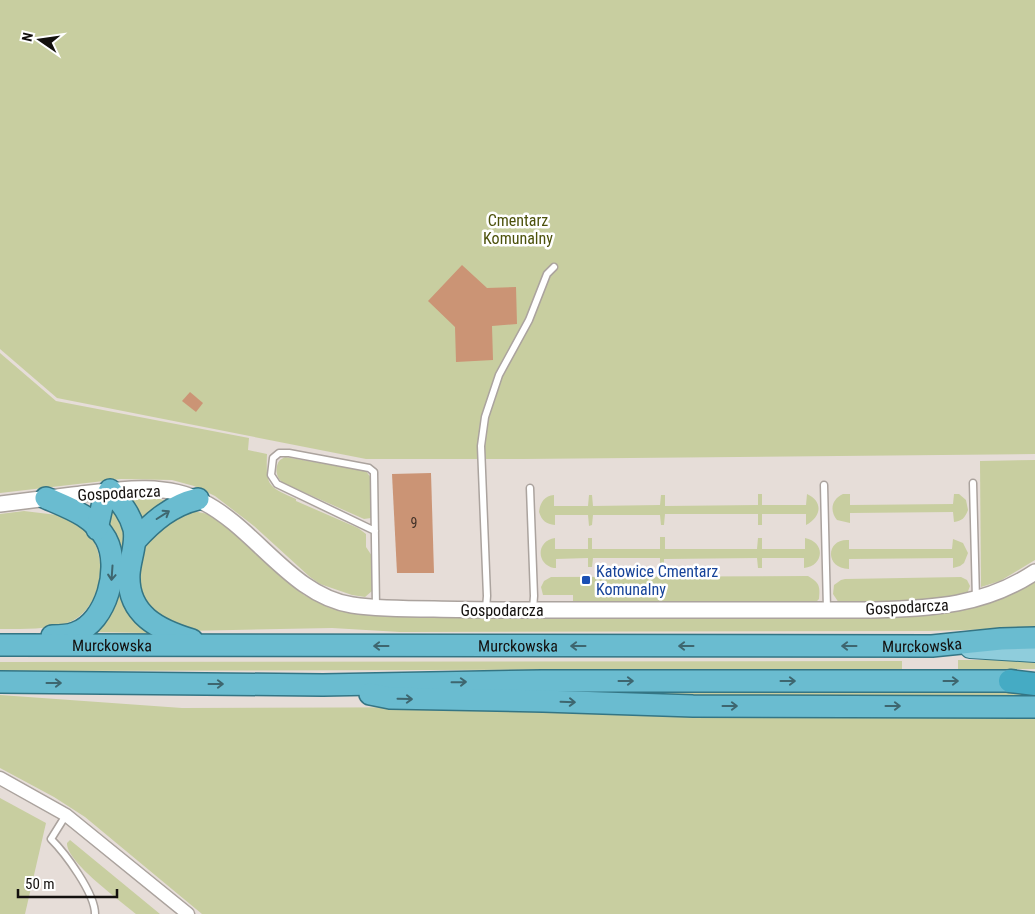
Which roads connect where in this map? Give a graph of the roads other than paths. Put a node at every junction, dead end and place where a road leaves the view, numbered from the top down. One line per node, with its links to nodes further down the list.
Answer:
1 (554, 267): 15 (lane)
2 (972, 483): 13 (lane)
3 (824, 485): 17 (lane)
4 (530, 488): 16 (lane)
5 (110, 490): 6 (street, Gospodarcza); 7 (street, Gospodarcza); 9 (highway); 11 (highway)
6 (46, 498): 8 (street, Gospodarcza); 9 (highway)
7 (198, 500): 11 (highway, one-way to 7); 14 (street, Gospodarcza)
8 (0, 504)
9 (97, 529): 19 (highway, one-way to 19)
10 (375, 531): 10 (lane); 14 (lane)
11 (135, 540): 20 (highway)
12 (1035, 572): 13 (street, Gospodarcza)
13 (976, 600): 17 (street, Gospodarcza)
14 (376, 607): 15 (street, Gospodarcza)
15 (486, 610): 16 (street, Gospodarcza)
16 (533, 610): 17 (street, Gospodarcza)
17 (827, 610)
18 (1035, 638): 21 (highway)
19 (0, 644): 20 (highway, Murckowska)
20 (224, 646): 21 (highway, Murckowska, one-way to 20)
21 (932, 646): 22 (main road, Murckowska)
22 (1035, 652)
23 (1035, 680): 24 (main road, Murckowska)
24 (1010, 681): 26 (highway); 27 (highway, Murckowska, one-way to 24)
25 (0, 682): 27 (highway, Murckowska, one-way to 27)
26 (1035, 684)
27 (323, 685): 28 (highway, one-way to 28)
28 (1035, 707)
29 (0, 778): 30 (street)
30 (66, 815): 31 (lane); 32 (street)
31 (95, 914)
32 (188, 914)

